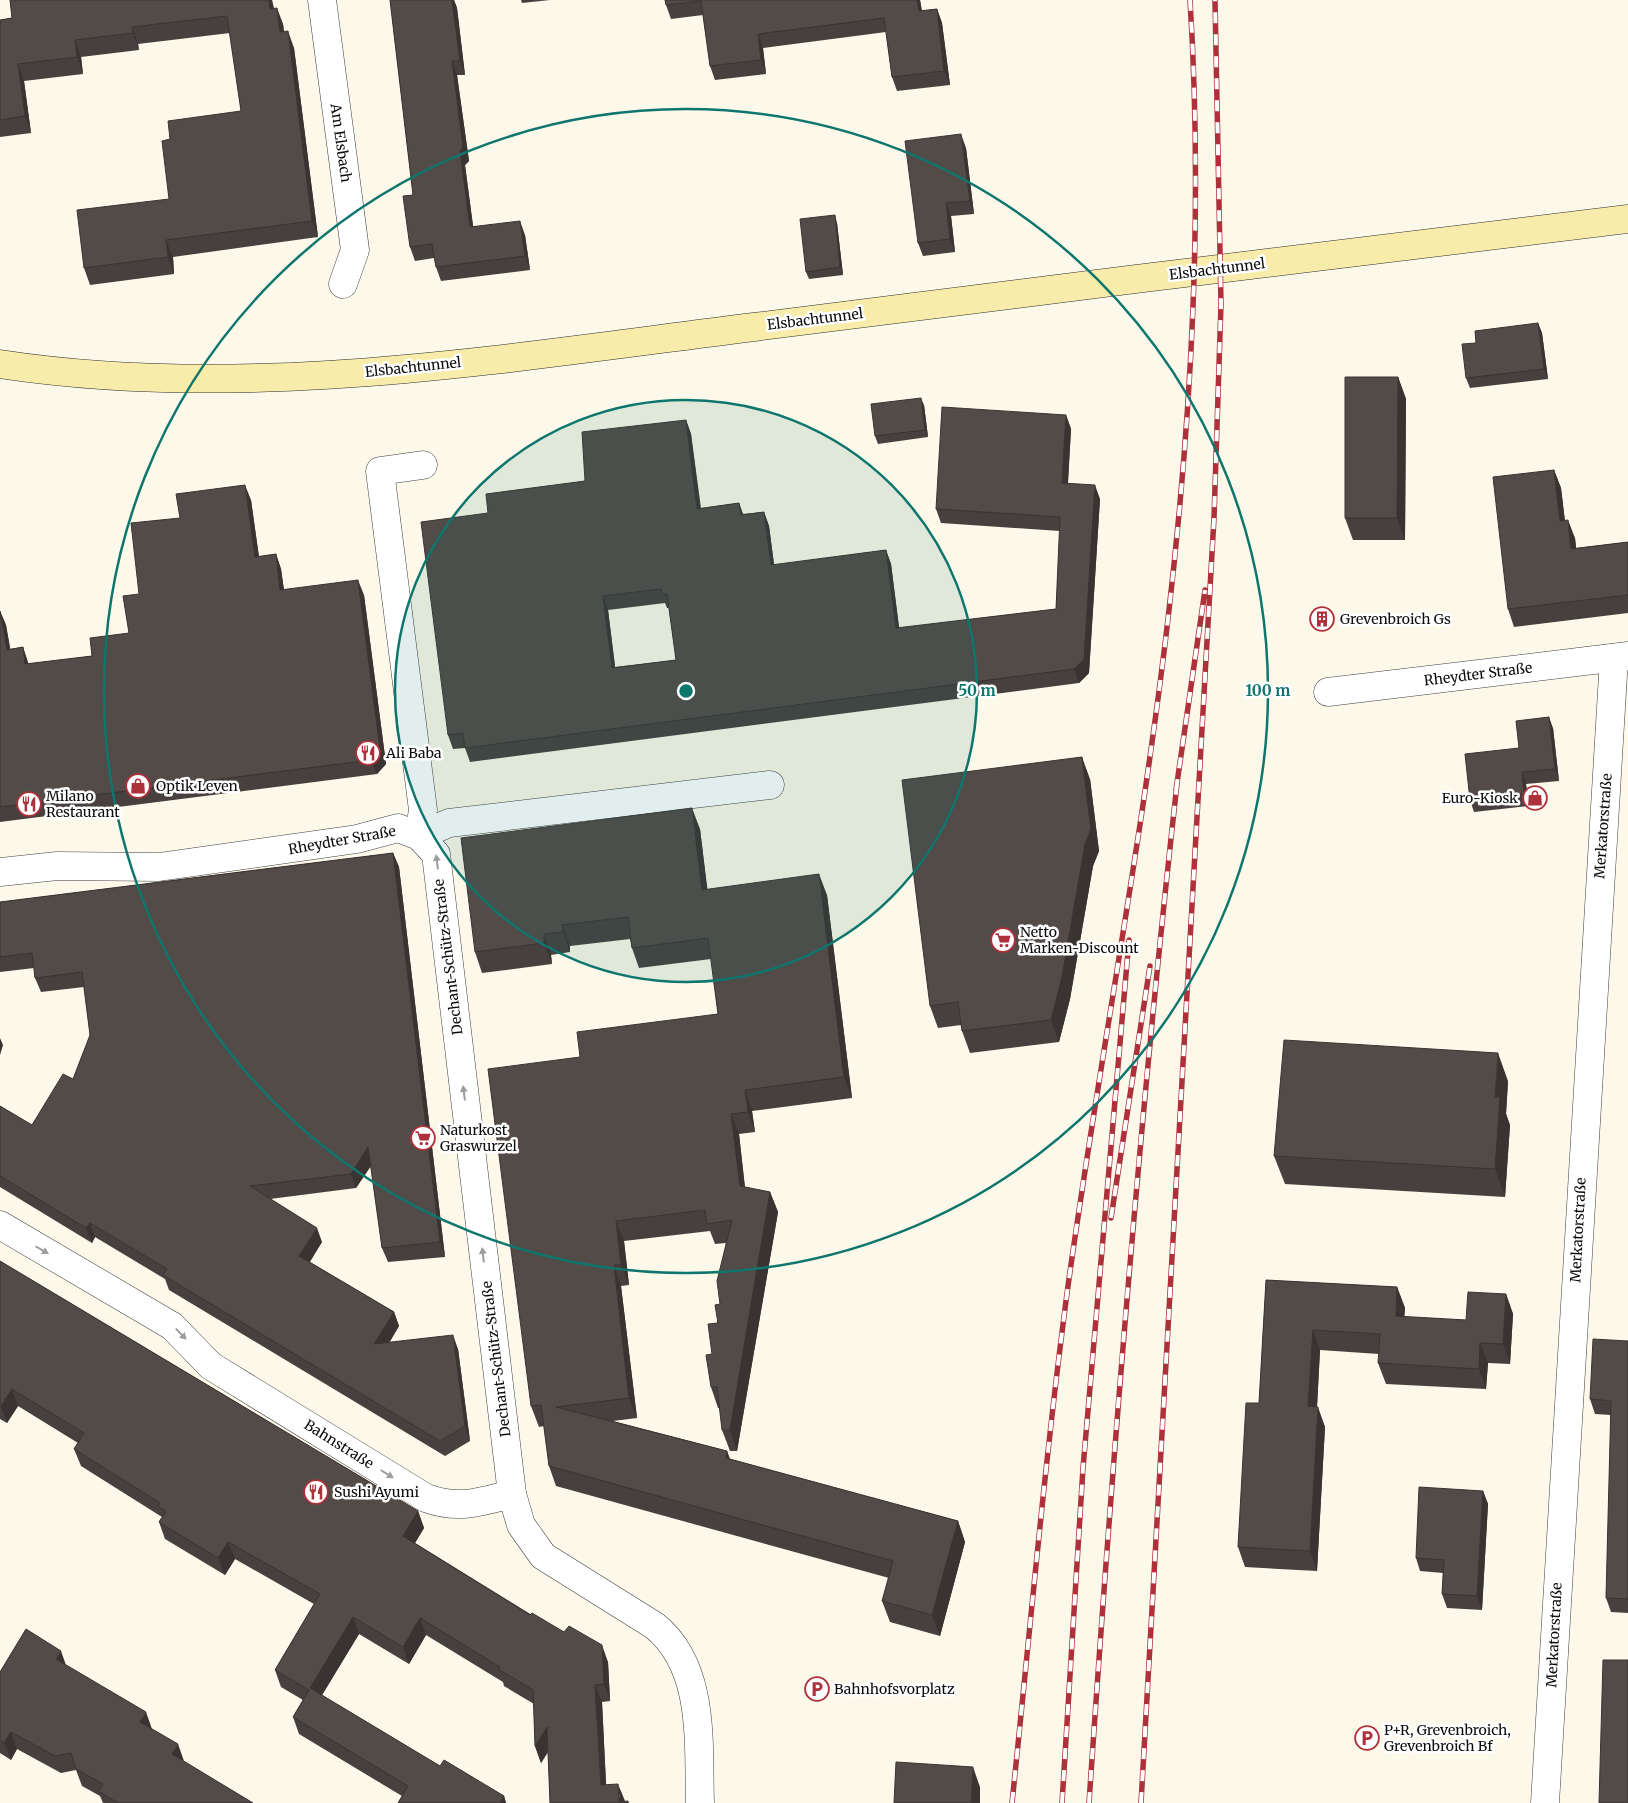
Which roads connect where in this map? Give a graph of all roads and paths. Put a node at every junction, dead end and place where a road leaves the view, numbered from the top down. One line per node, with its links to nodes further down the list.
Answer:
1 (322, 0): 3 (street, Am Elsbach)
2 (1628, 218): 4 (main road, Elsbachtunnel)
3 (343, 284)
4 (0, 364)
5 (423, 465): 9 (street)
6 (1621, 657): 7 (street, Rheydter Straße); 14 (street, Merkatorstraße)
7 (1328, 692)
8 (770, 785): 9 (street)
9 (419, 836): 10 (street, Rheydter Straße); 12 (street, Dechant-Schütz-Straße, one-way to 9)
10 (0, 872)
11 (0, 1226): 12 (street, Bahnstraße, one-way to 12)
12 (512, 1494): 13 (street)
13 (700, 1803)
14 (1544, 1803)

